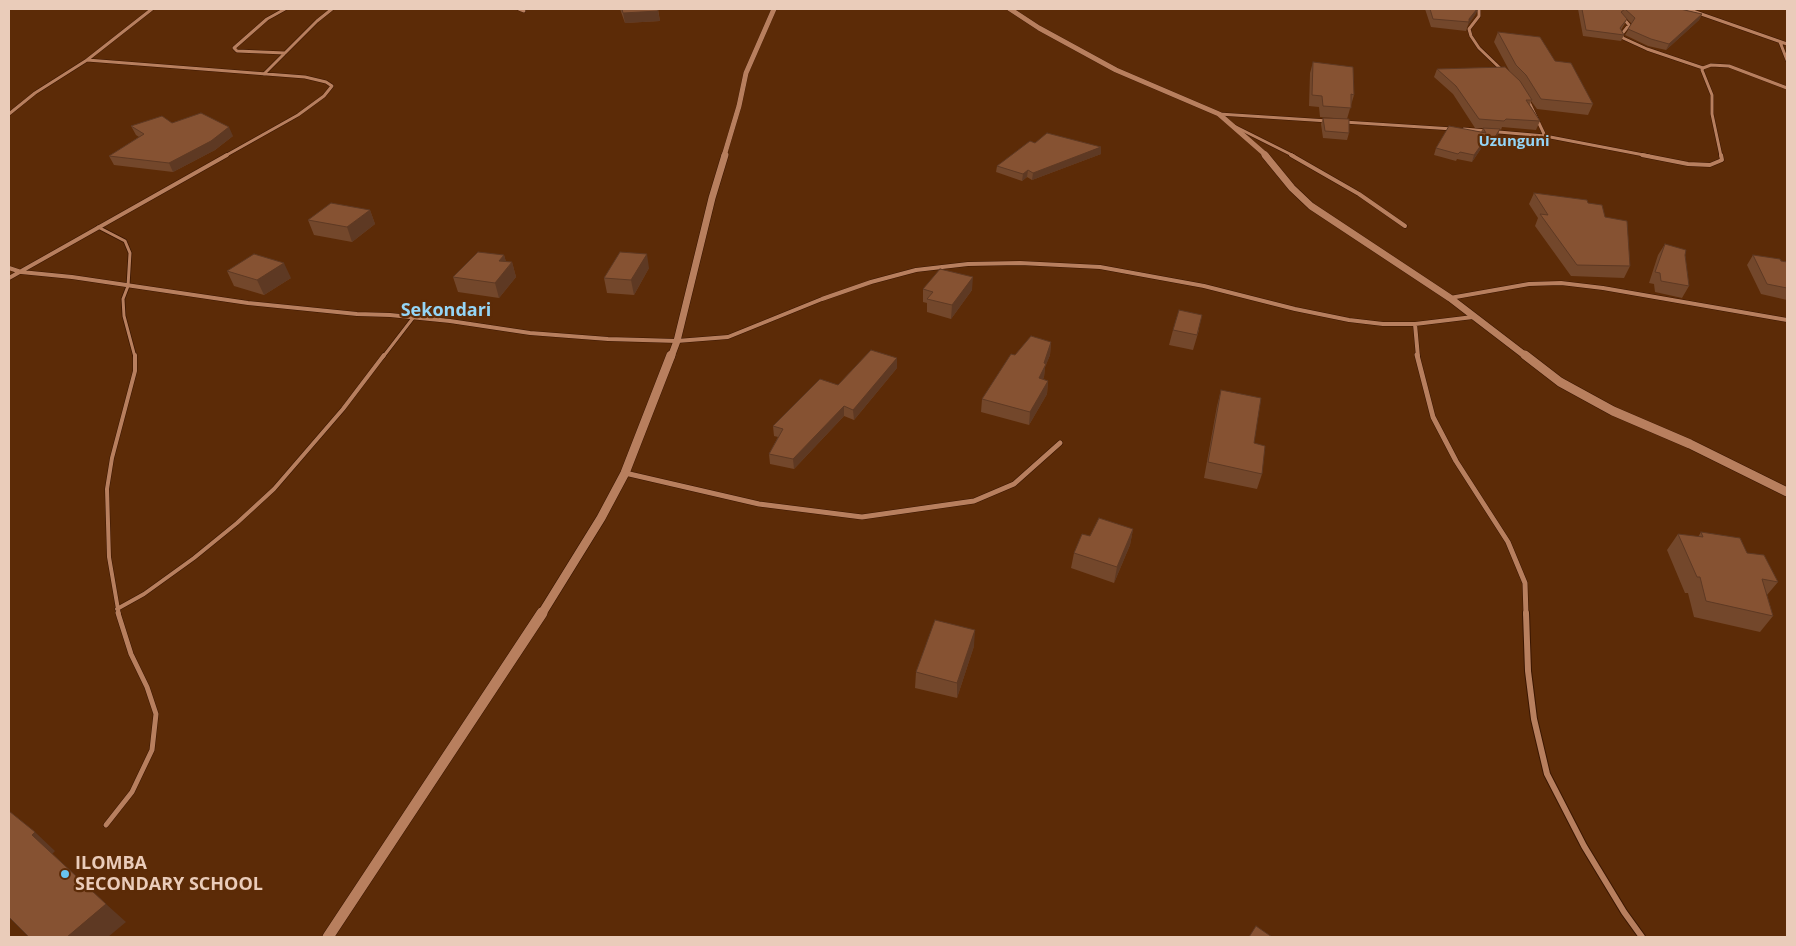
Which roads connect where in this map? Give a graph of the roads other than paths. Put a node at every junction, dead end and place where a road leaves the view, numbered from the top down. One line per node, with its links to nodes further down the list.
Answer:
1 (152, 9): 14 (street)
2 (285, 9): 13 (street)
3 (332, 9): 13 (street)
4 (518, 9): 9 (street)
5 (774, 9): 38 (street)
6 (1010, 9): 22 (street)
7 (1479, 9): 18 (street)
8 (1687, 9): 11 (street)
9 (524, 11)
10 (1622, 18): 16 (street)
11 (1780, 42): 12 (street); 15 (street)
12 (1787, 44)
13 (286, 53): 17 (street)
14 (87, 60): 17 (street); 21 (street)
15 (1787, 60)
16 (1703, 68): 19 (street); 26 (street)
17 (264, 74): 28 (street)
18 (1508, 75)
19 (1787, 88)
20 (1525, 96): 26 (street)
21 (9, 114)
22 (1219, 114): 23 (street); 25 (street)
23 (1330, 122)
24 (1340, 122): 26 (street)
25 (1234, 126): 27 (street); 33 (street)
26 (1545, 136)
27 (1405, 226)
28 (98, 227): 30 (street); 32 (lane)
29 (9, 268): 30 (street)
30 (21, 272): 31 (street); 32 (street)
31 (9, 278)
32 (128, 286): 34 (street); 42 (lane)
33 (1450, 298): 35 (street); 36 (street)
34 (413, 318): 38 (street); 42 (lane)
35 (1473, 318): 37 (street); 41 (street)
36 (1787, 320)
37 (1415, 324): 38 (street); 45 (street)
38 (677, 341): 40 (street)
39 (1060, 443): 40 (street)
40 (625, 473): 44 (street)
41 (1787, 492)
42 (117, 609): 43 (lane)
43 (106, 825)
44 (328, 937)
45 (1642, 937)

